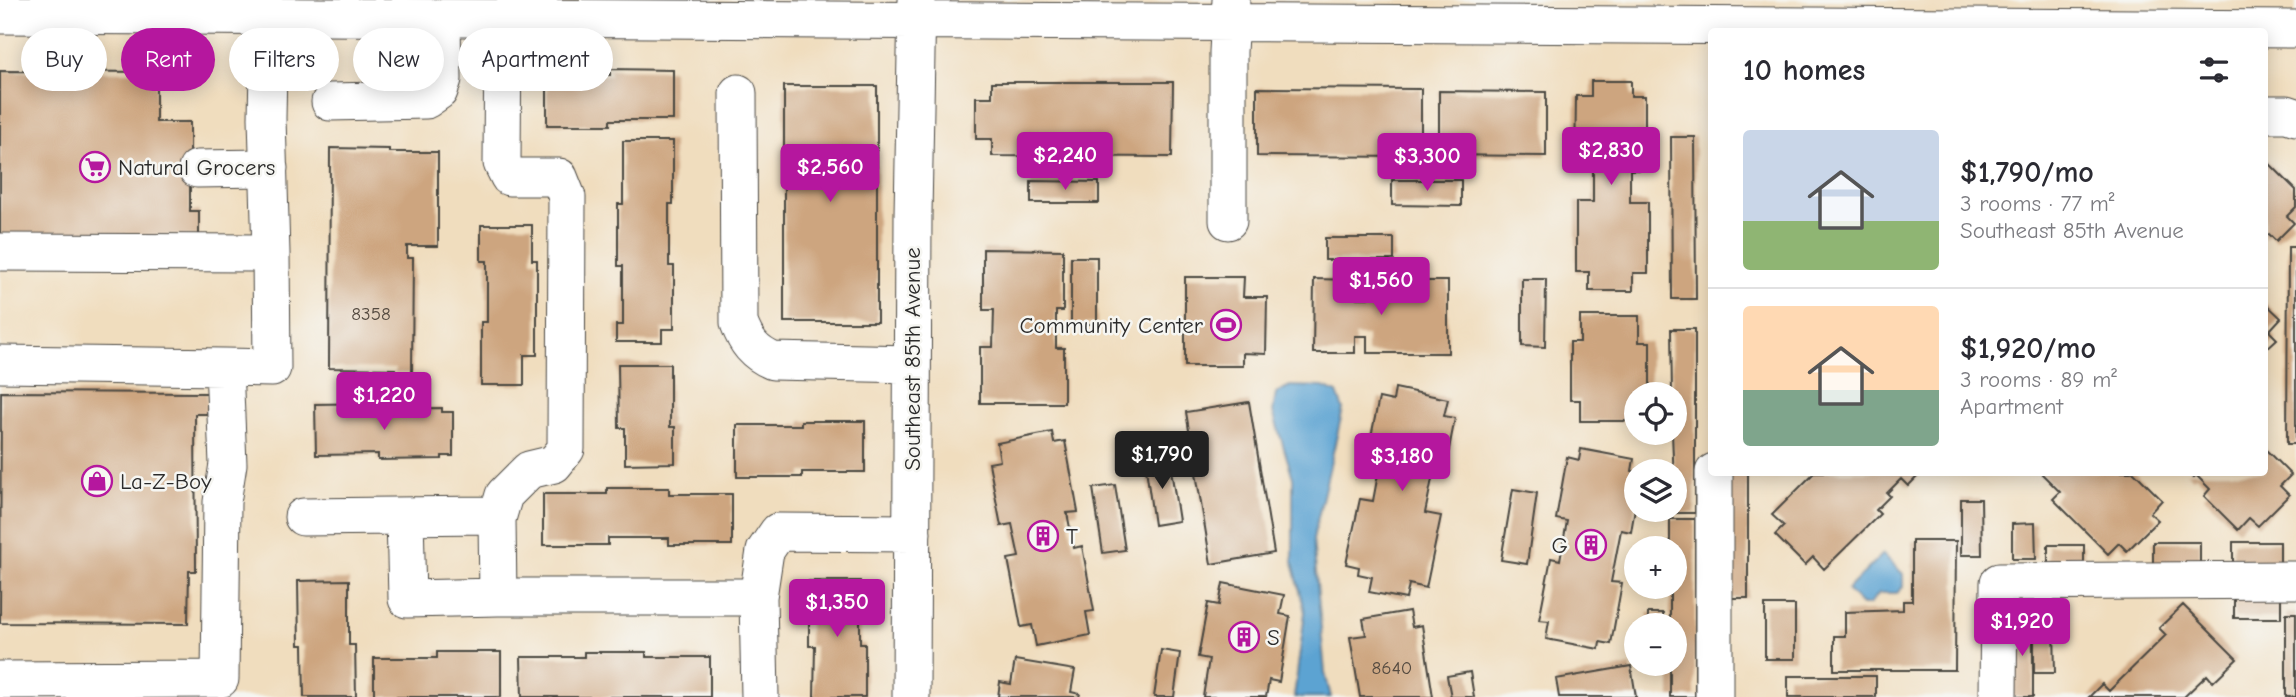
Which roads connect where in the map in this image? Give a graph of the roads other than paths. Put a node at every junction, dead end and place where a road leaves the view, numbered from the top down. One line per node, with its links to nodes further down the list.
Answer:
1 (917, 10): 2 (street); 9 (street); 22 (street, Southeast 85th Avenue)
2 (1231, 11): 3 (street); 18 (street)
3 (1387, 11): 10 (street)
4 (1777, 13): 5 (street); 10 (street)
5 (2065, 14): 11 (street)
6 (0, 15): 7 (street)
7 (269, 17): 8 (street); 16 (street)
8 (442, 19): 9 (street); 13 (street)
9 (502, 19): 27 (street)
10 (1715, 19)
11 (2296, 29)
12 (738, 93): 22 (street)
13 (330, 102)
14 (2268, 114): 15 (street)
15 (2296, 117)
16 (269, 168): 17 (street); 20 (street)
17 (197, 169)
18 (1228, 221)
19 (0, 252): 20 (street)
20 (271, 253): 23 (street)
21 (0, 364): 23 (street)
22 (912, 364): 28 (street, Southeast 85th Avenue)
23 (224, 367): 32 (street)
24 (1714, 476): 35 (street)
25 (405, 516): 26 (street); 27 (street); 30 (street)
26 (303, 517)
27 (497, 520): 30 (street)
28 (912, 533): 31 (street); 34 (street, Southeast 85th Avenue)
29 (2296, 580): 36 (street)
30 (498, 597): 31 (street)
31 (758, 597): 33 (street)
32 (0, 680)
33 (760, 697)
34 (911, 697)
35 (1714, 697)
36 (1998, 697)

